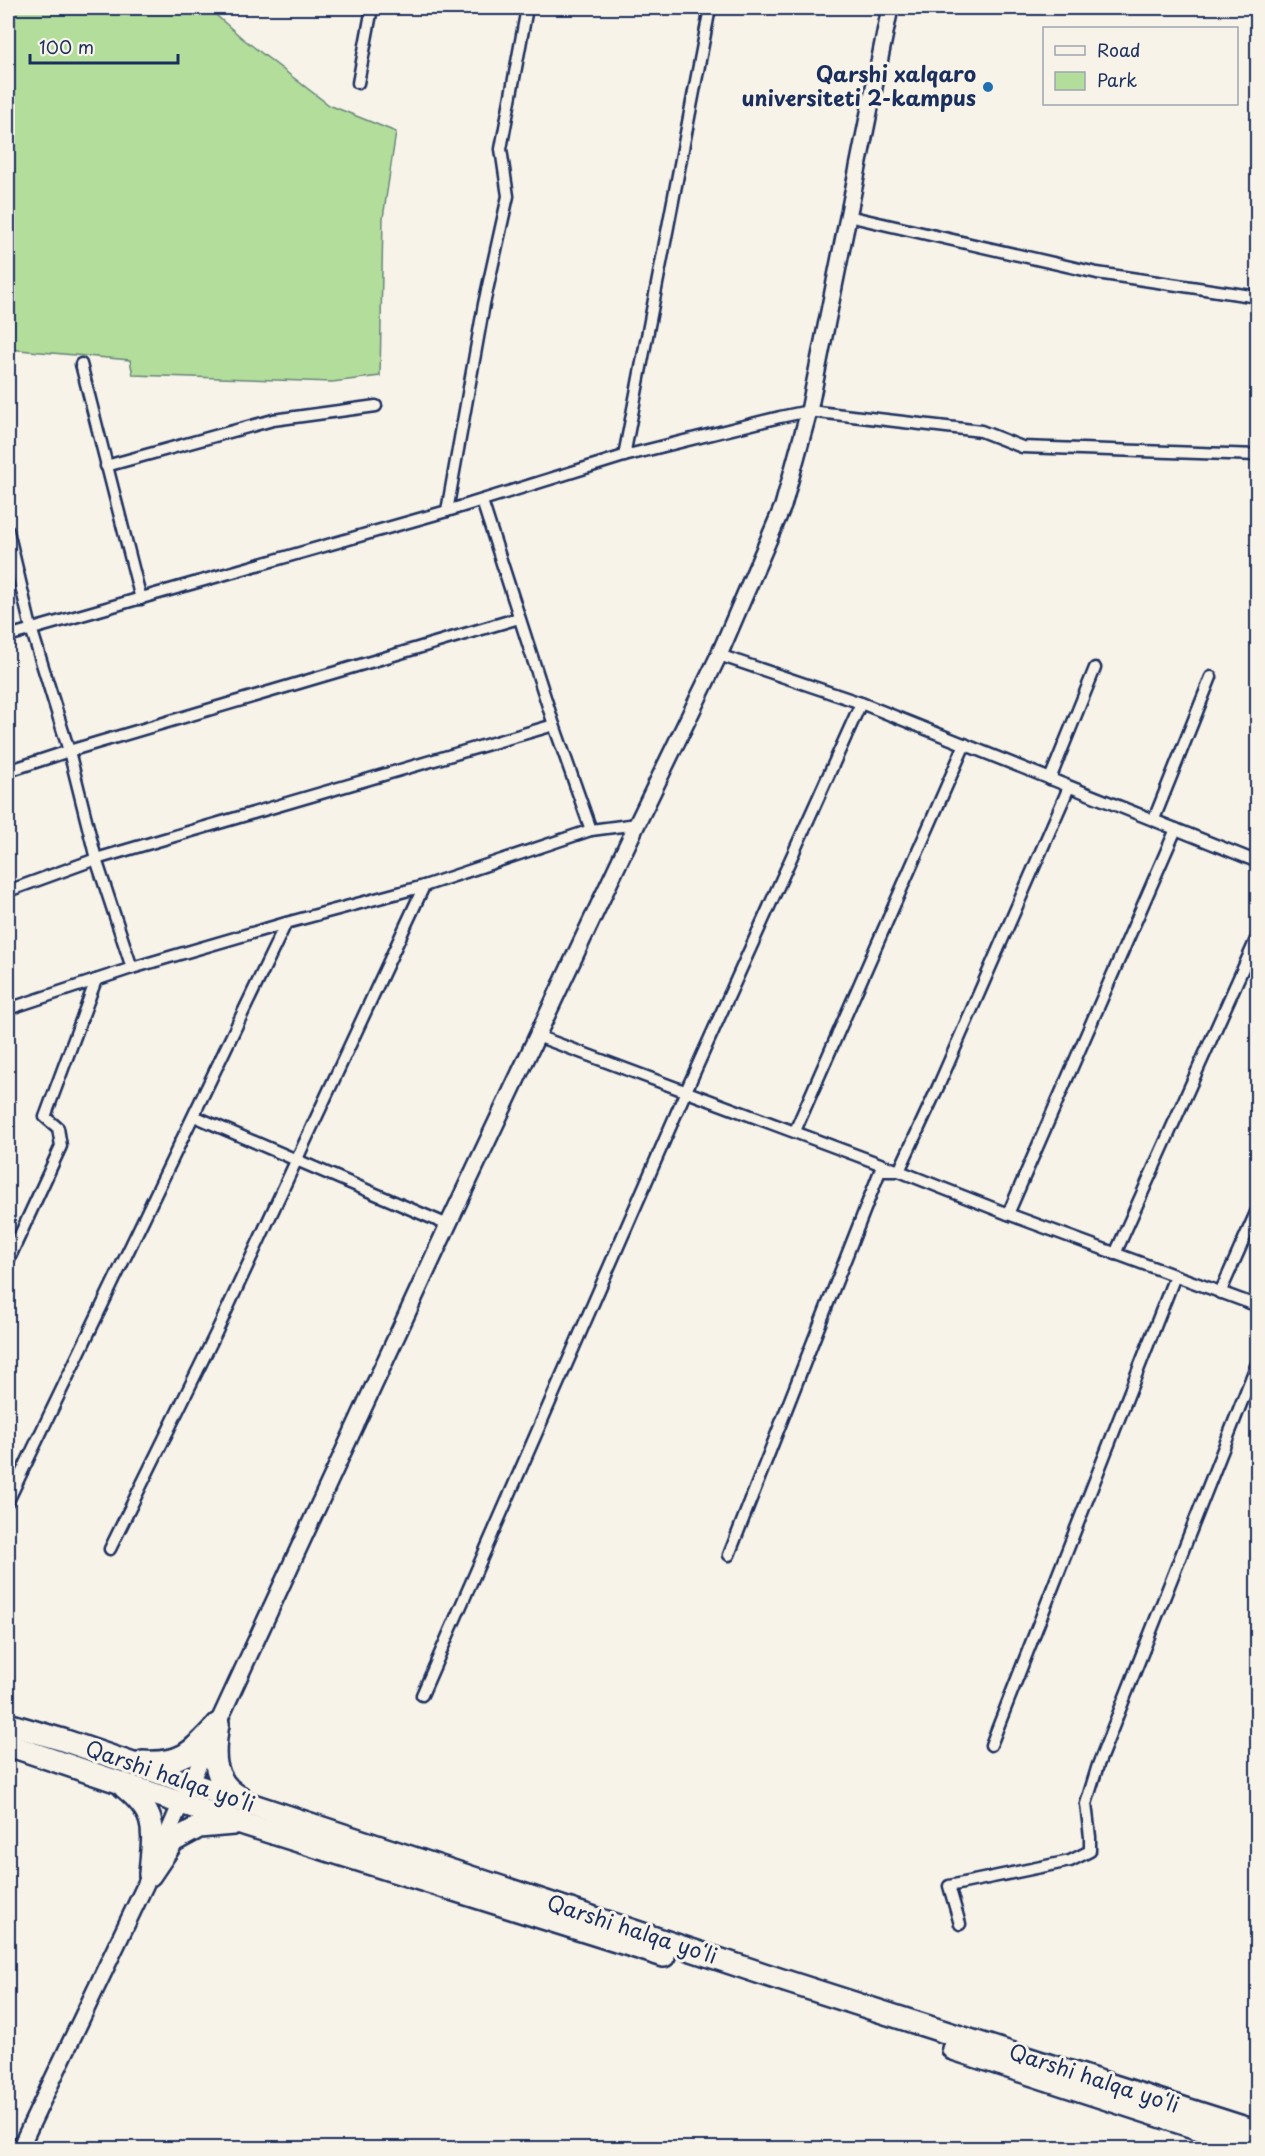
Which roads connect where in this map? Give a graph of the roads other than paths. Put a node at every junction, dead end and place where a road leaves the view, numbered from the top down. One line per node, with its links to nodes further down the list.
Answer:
1 (372, 8): 5 (street)
2 (527, 8): 15 (street)
3 (710, 8): 12 (street)
4 (890, 8): 6 (main road)
5 (358, 83)
6 (848, 216): 7 (street); 10 (main road)
7 (1257, 297)
8 (81, 364): 13 (street)
9 (376, 406): 13 (street)
10 (809, 411): 11 (street); 12 (street); 21 (main road)
11 (1257, 455)
12 (624, 456): 14 (street)
13 (106, 466): 17 (street)
14 (482, 501): 15 (street); 18 (street)
15 (447, 511): 17 (street)
16 (8, 531): 19 (street)
17 (141, 599): 19 (street)
18 (519, 618): 25 (street); 27 (street)
19 (31, 628): 20 (street); 27 (street)
20 (8, 636)
21 (719, 654): 24 (street); 32 (main road)
22 (1095, 668): 29 (street)
23 (1211, 677): 31 (street)
24 (861, 703): 26 (street); 45 (street)
25 (554, 724): 34 (street); 35 (street)
26 (965, 744): 29 (street); 47 (street)
27 (69, 751): 28 (street); 35 (street)
28 (8, 771)
29 (1050, 779): 30 (street)
30 (1069, 787): 31 (street); 49 (street)
31 (1154, 819): 33 (street)
32 (637, 824): 34 (street); 44 (main road)
33 (1176, 829): 36 (street); 51 (street)
34 (591, 830): 37 (street)
35 (96, 859): 38 (street); 41 (street)
36 (1257, 862)
37 (424, 886): 39 (street); 48 (street)
38 (8, 891)
39 (286, 923): 41 (street); 46 (street)
40 (1257, 935): 53 (street)
41 (132, 968): 42 (street)
42 (96, 980): 43 (street); 54 (street)
43 (8, 1009)
44 (537, 1036): 45 (street); 52 (main road)
45 (686, 1091): 47 (street); 62 (street)
46 (194, 1116): 48 (street); 59 (street)
47 (795, 1131): 49 (street)
48 (298, 1160): 52 (street); 60 (street)
49 (899, 1171): 51 (street); 61 (street)
50 (1257, 1208): 56 (street)
51 (1008, 1215): 53 (street)
52 (448, 1225): 64 (main road)
53 (1115, 1254): 55 (street)
54 (8, 1261)
55 (1175, 1276): 56 (street); 66 (street)
56 (1220, 1293): 57 (street)
57 (1257, 1306)
58 (1257, 1361): 73 (street)
59 (8, 1501)
60 (110, 1549)
61 (729, 1555)
62 (422, 1695)
63 (8, 1724): 67 (highway, Qarshi halqa yoʻli)
64 (218, 1724): 67 (highway); 69 (main road); 70 (highway)
65 (8, 1745): 68 (highway, Qarshi halqa yoʻli)
66 (992, 1745)
67 (113, 1757): 69 (highway, Qarshi halqa yoʻli)
68 (117, 1781): 69 (highway, Qarshi halqa yoʻli); 72 (highway)
69 (186, 1793): 70 (highway, Qarshi halqa yoʻli); 71 (highway, Qarshi halqa yoʻli); 72 (main road)
70 (259, 1807): 74 (highway, Qarshi halqa yoʻli)
71 (247, 1826): 72 (highway); 74 (highway, Qarshi halqa yoʻli)
72 (150, 1875): 76 (main road)
73 (960, 1924)
74 (886, 2020): 75 (highway, Qarshi halqa yoʻli); 77 (highway, Qarshi halqa yoʻli)
75 (1257, 2132)
76 (20, 2148)
77 (1257, 2148)

